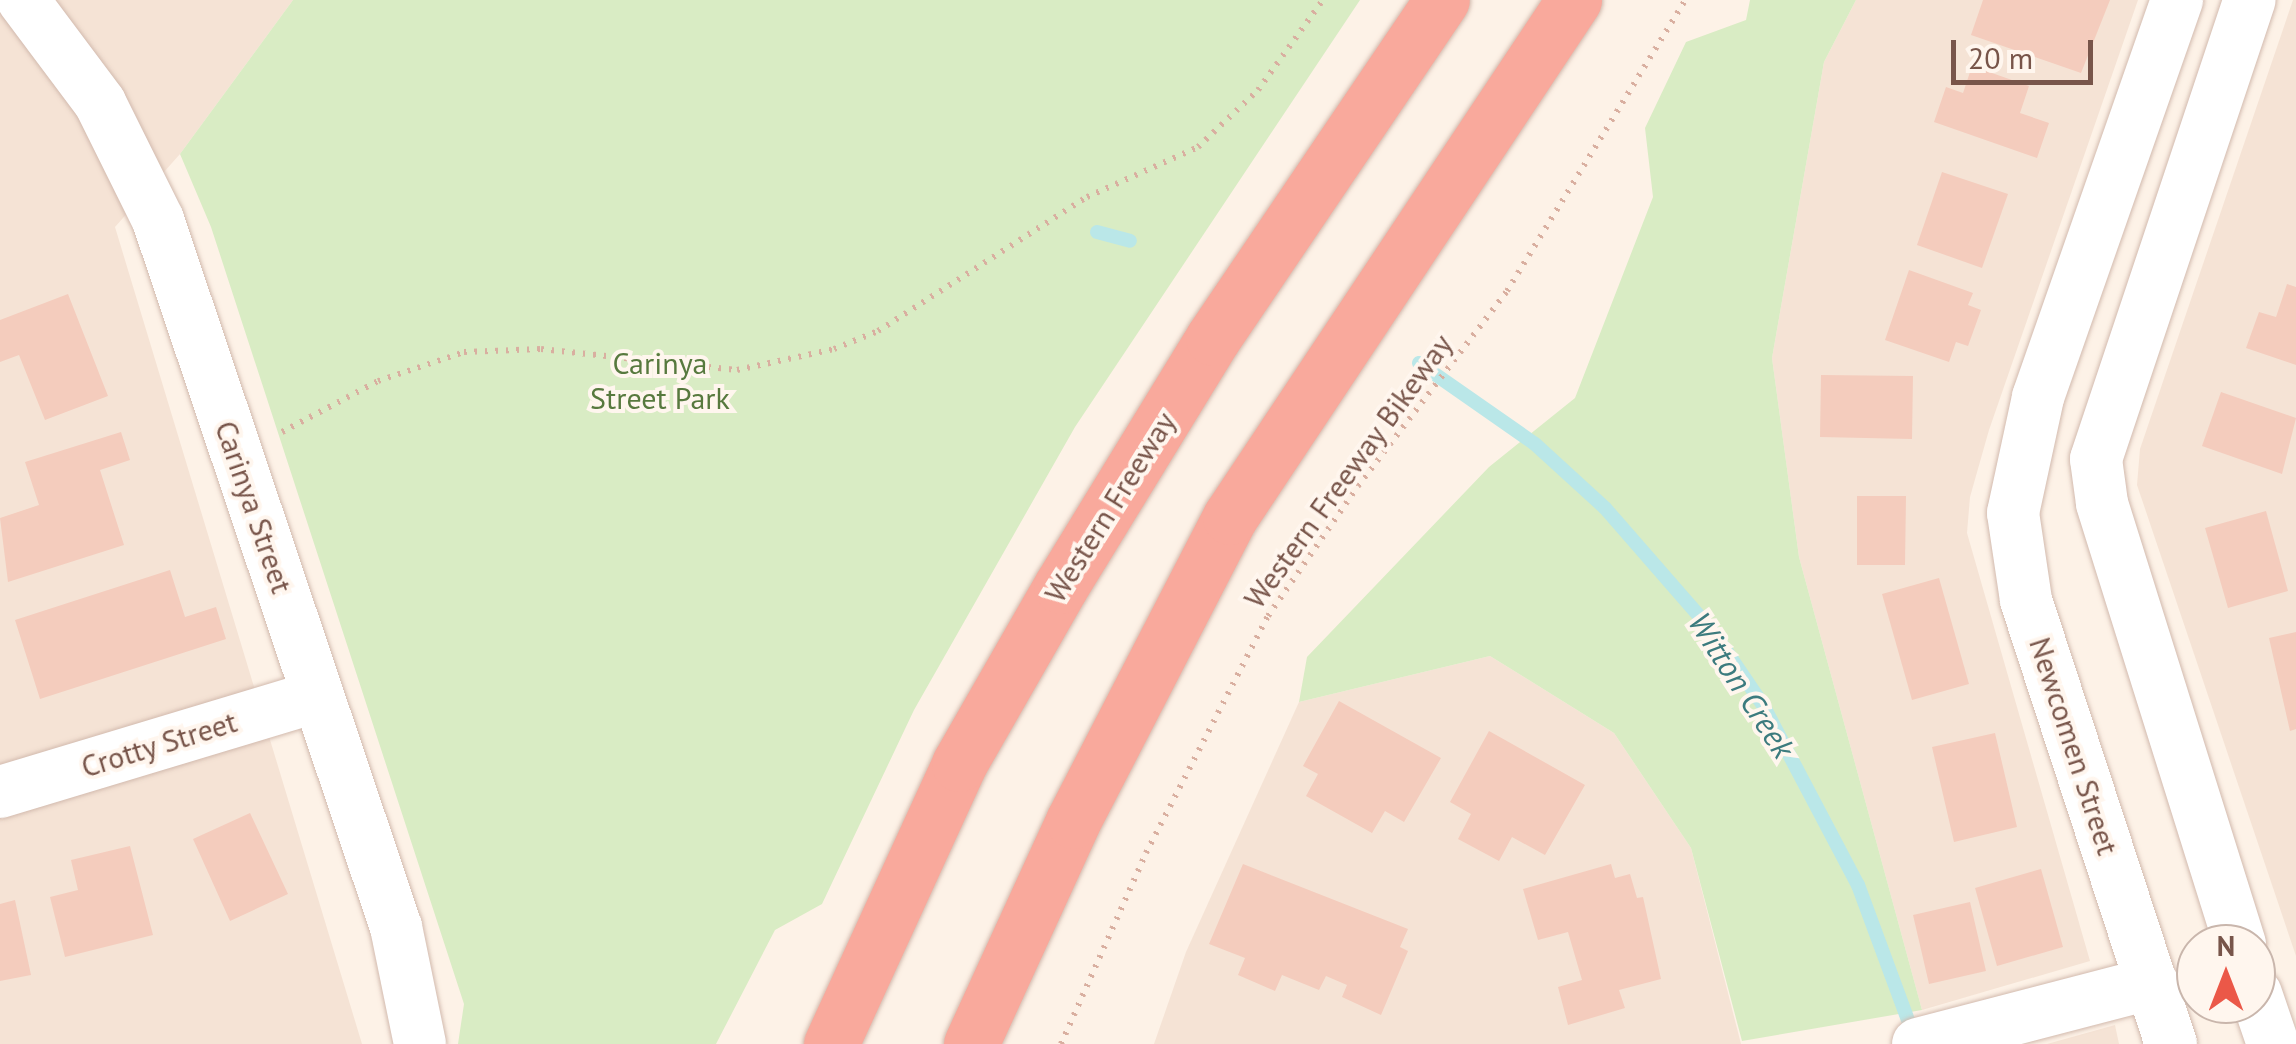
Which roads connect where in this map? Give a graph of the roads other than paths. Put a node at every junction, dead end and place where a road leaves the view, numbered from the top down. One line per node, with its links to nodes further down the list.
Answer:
1 (24, 0): 8 (street, Carinya Street)
2 (1442, 0): 14 (highway, Western Freeway)
3 (1574, 0): 15 (highway)
4 (2177, 0): 6 (street, Newcomen Street)
5 (2250, 0): 7 (street)
6 (2026, 444): 7 (street); 11 (street, Newcomen Street)
7 (2098, 445): 10 (street)
8 (318, 696): 9 (street, Crotty Street); 13 (street, Carinya Street)
9 (0, 792)
10 (2234, 924)
11 (2152, 984): 12 (street); 16 (street, Newcomen Street)
12 (1932, 1041)
13 (420, 1044)
14 (831, 1044)
15 (972, 1044)
16 (2170, 1044)

